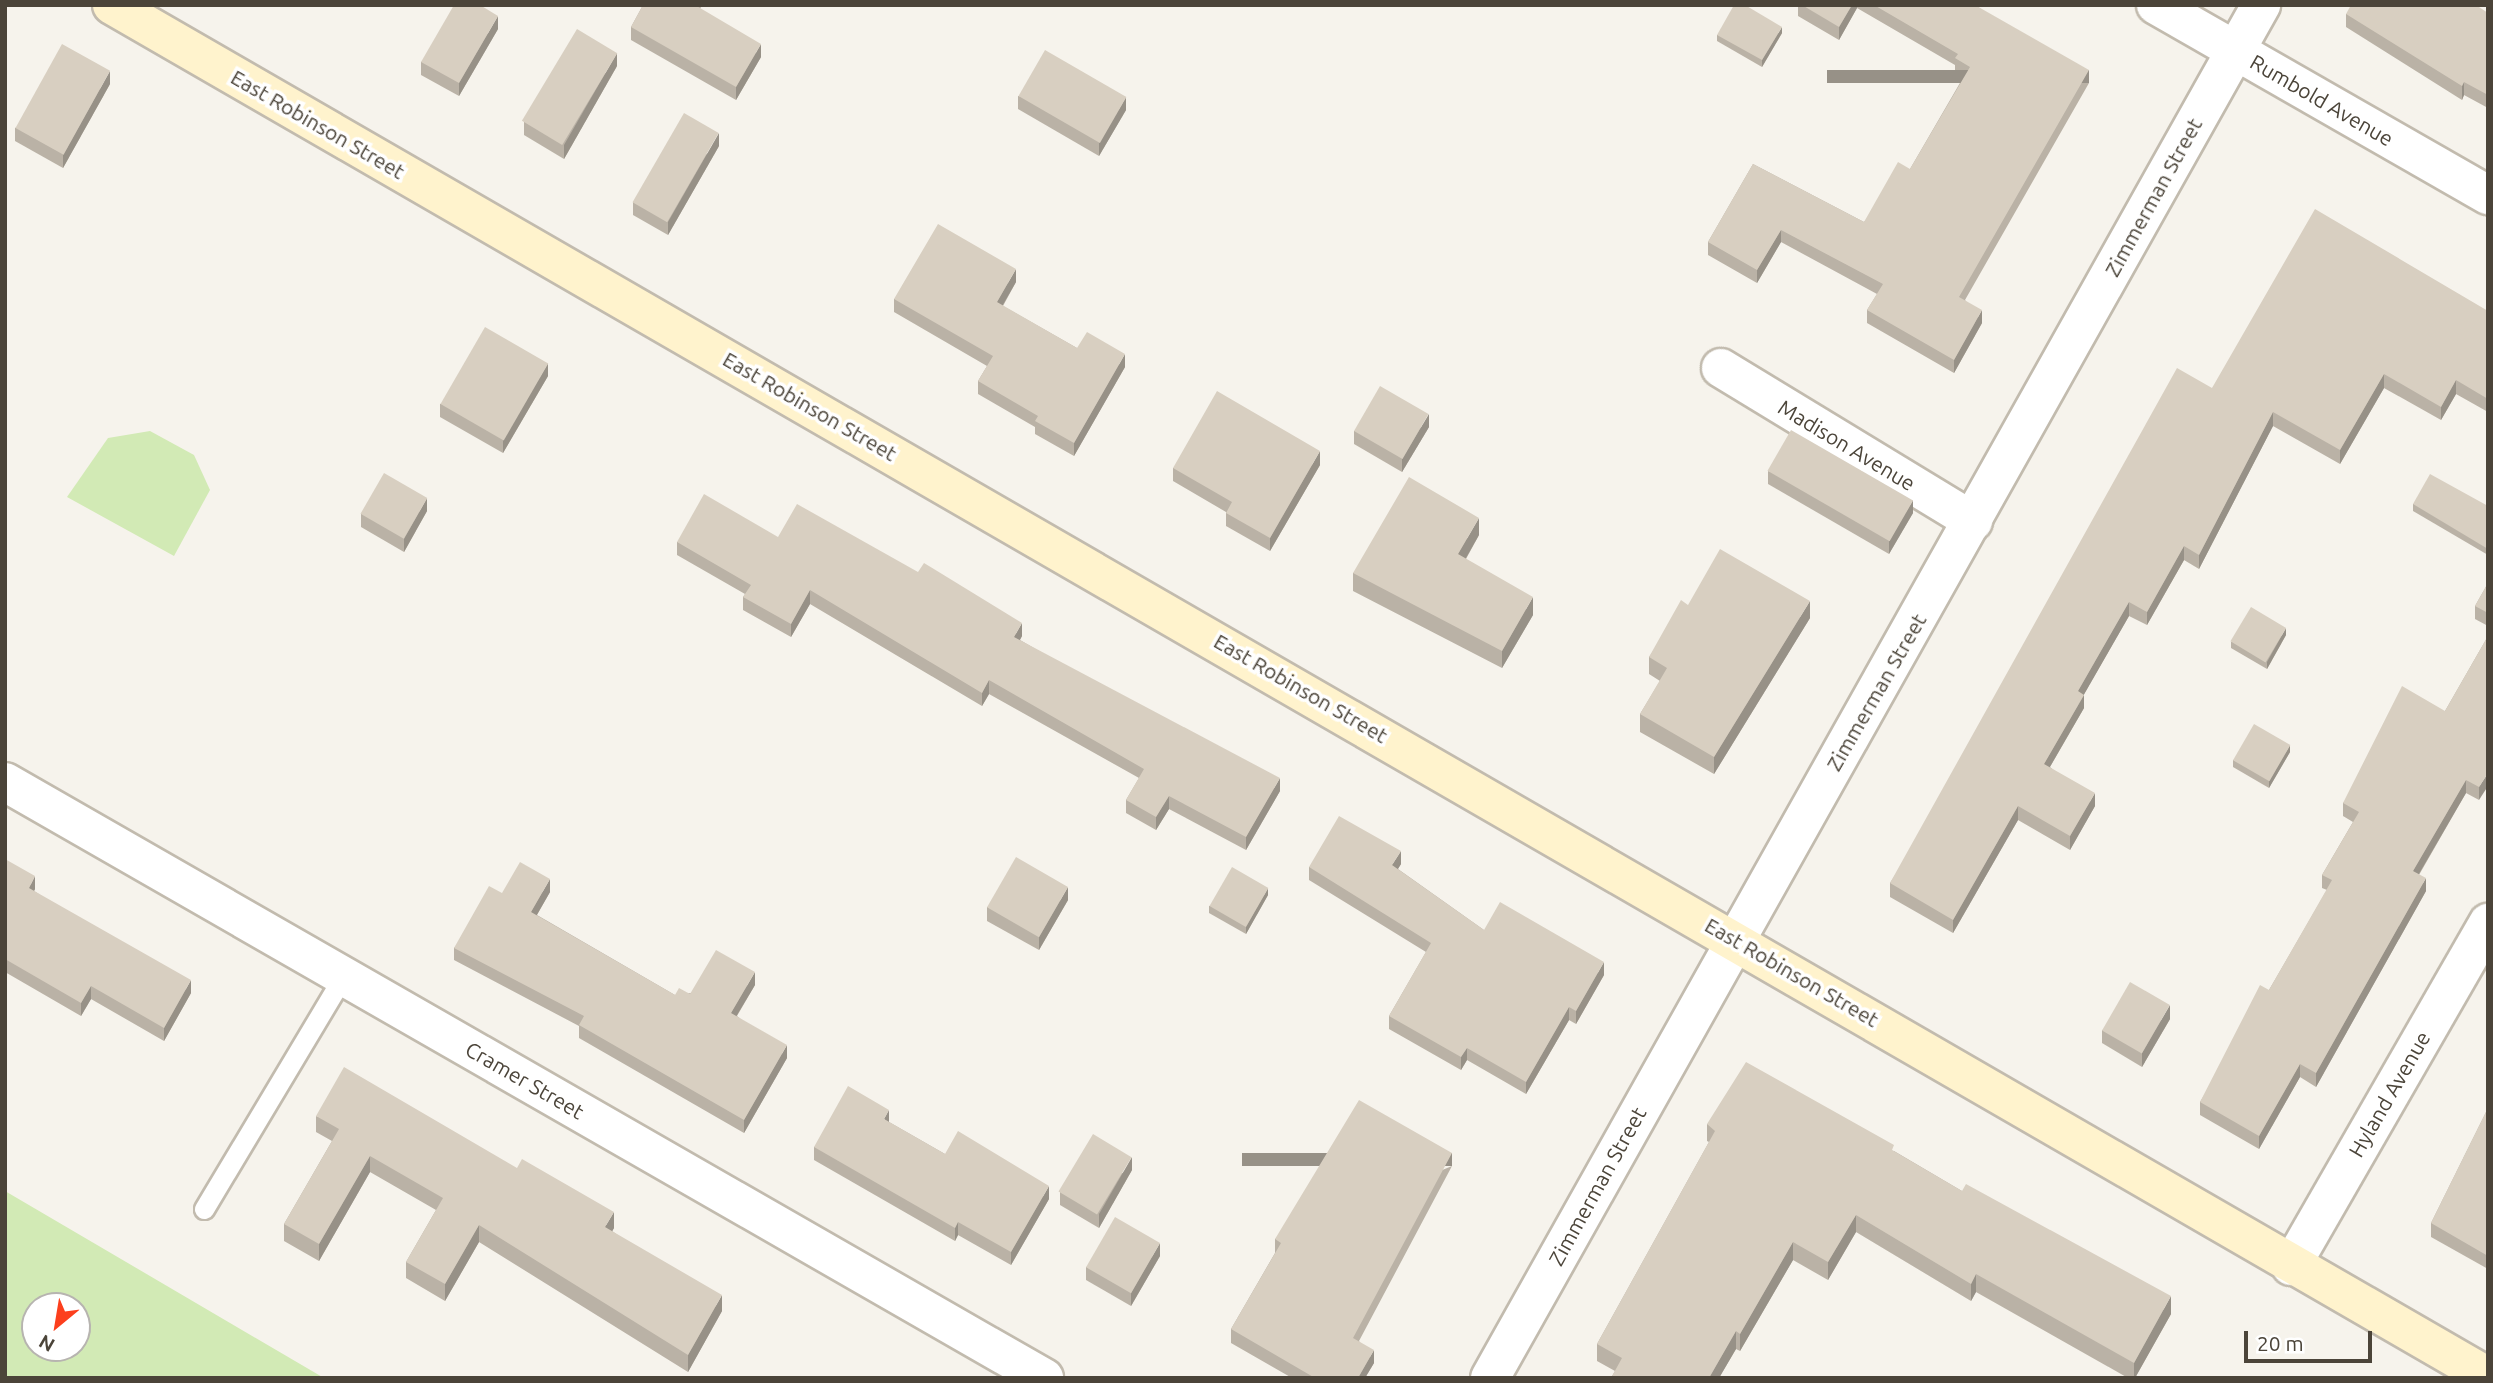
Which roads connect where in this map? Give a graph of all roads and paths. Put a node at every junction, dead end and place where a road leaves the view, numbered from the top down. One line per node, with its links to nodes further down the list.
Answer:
1 (111, 5): 10 (street, East Robinson Street)
2 (2156, 5): 4 (street, Rumbold Avenue)
3 (2260, 5): 4 (street, Zimmerman Street)
4 (2235, 51): 5 (street, Rumbold Avenue); 7 (street, Zimmerman Street)
5 (2488, 195)
6 (1721, 368): 7 (street, Madison Avenue)
7 (1973, 521): 10 (street, Zimmerman Street)
8 (5, 782): 11 (street, Cramer Street)
9 (2488, 923): 13 (street, Hyland Avenue)
10 (1736, 938): 13 (street, East Robinson Street); 16 (street, Zimmerman Street)
11 (344, 975): 12 (lane); 15 (street, Cramer Street)
12 (204, 1209)
13 (2291, 1266): 14 (street, East Robinson Street)
14 (2488, 1377)
15 (1044, 1378)
16 (1490, 1378)

